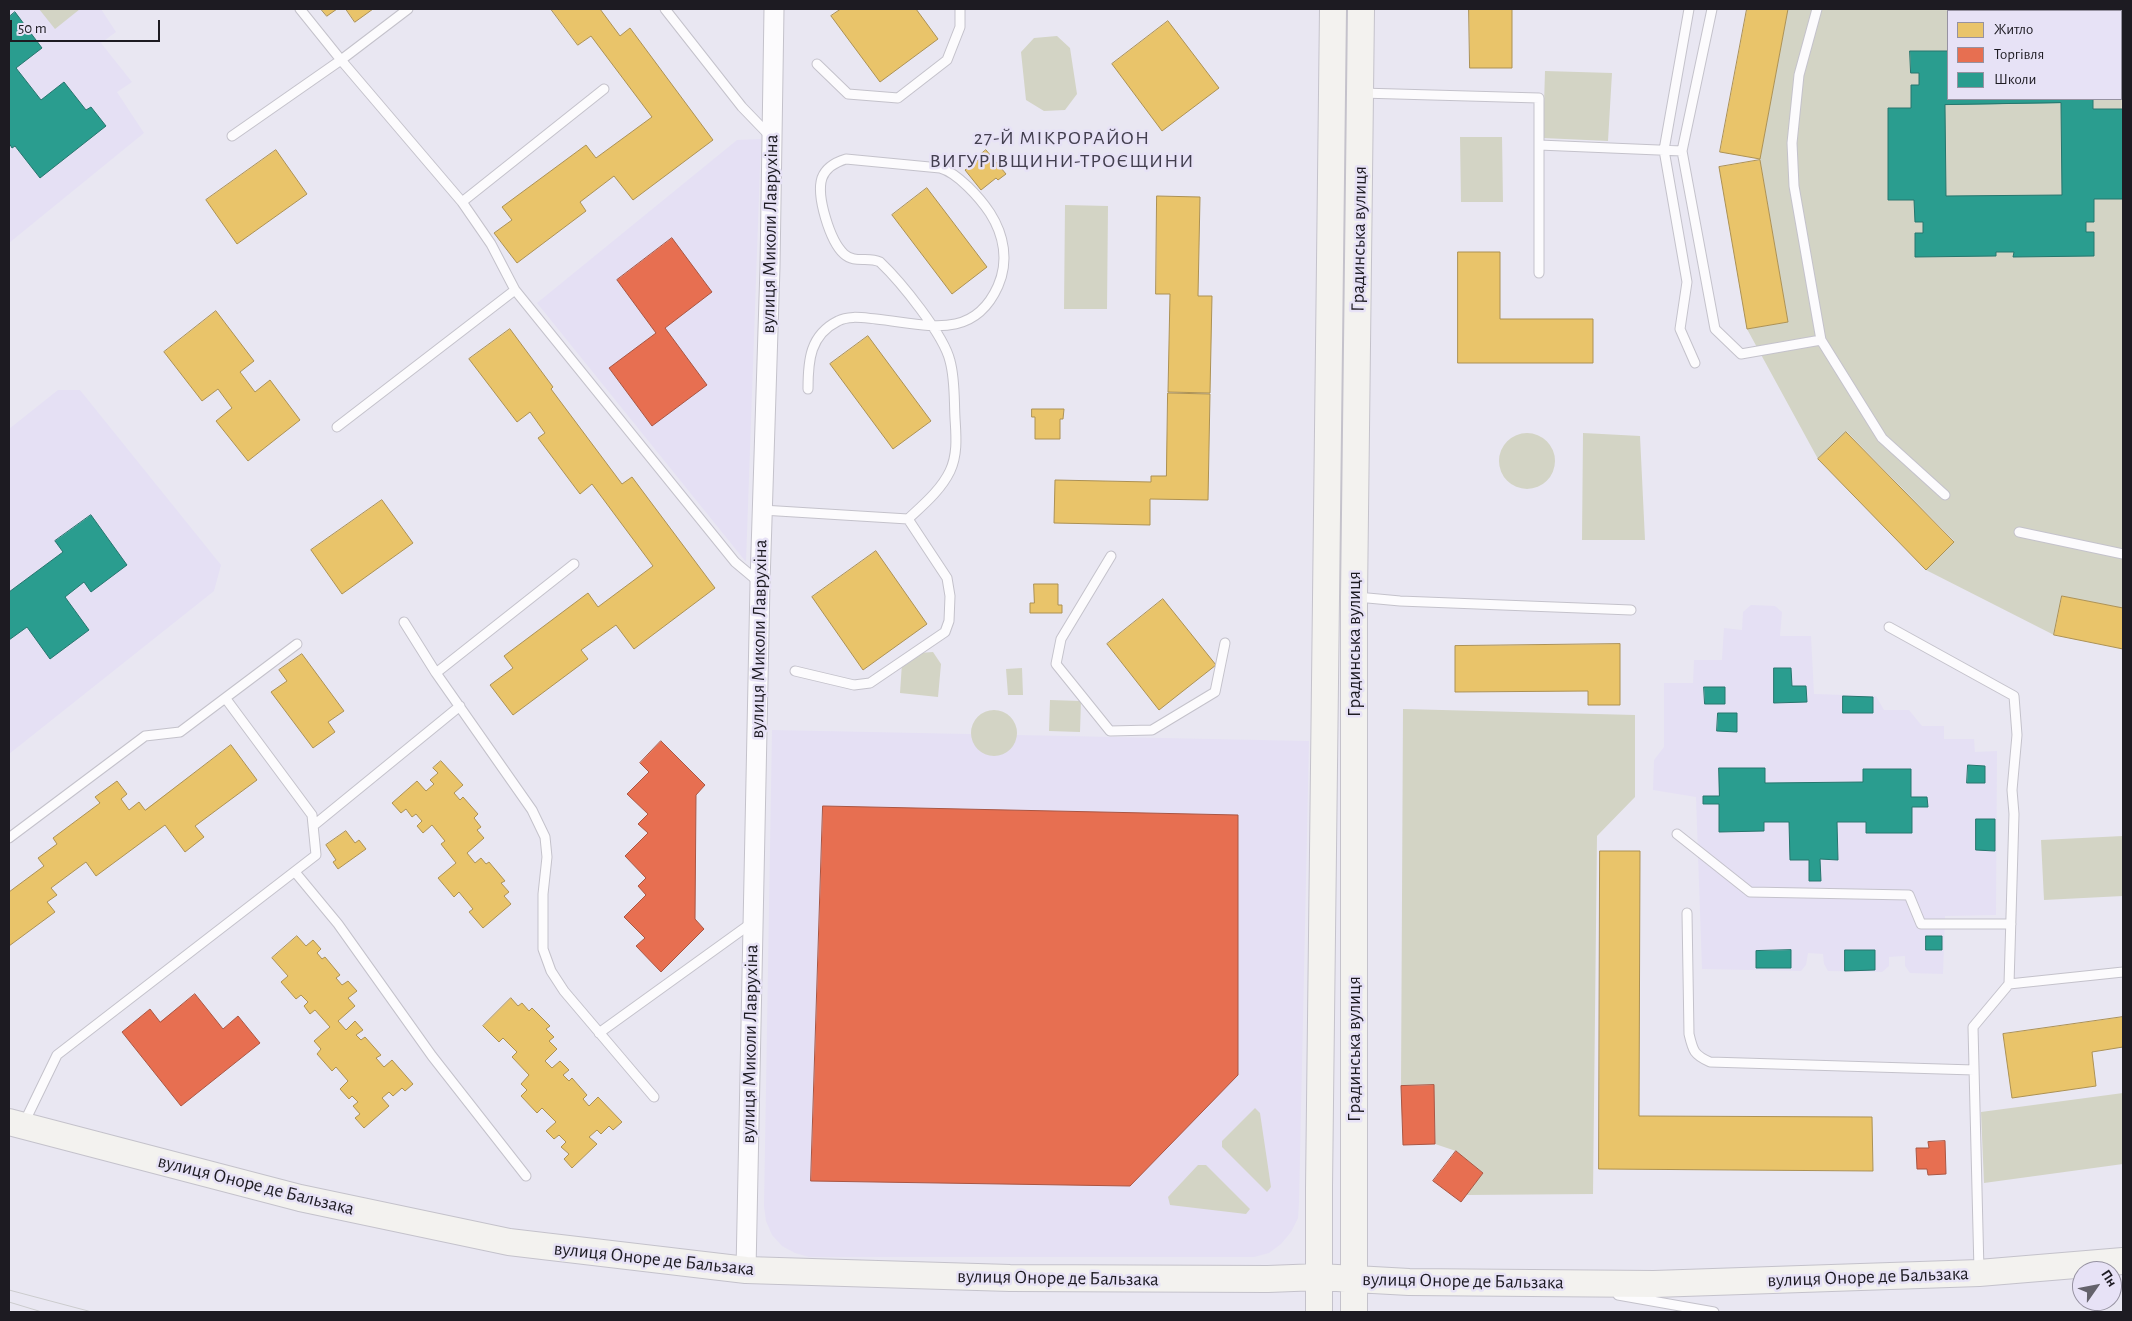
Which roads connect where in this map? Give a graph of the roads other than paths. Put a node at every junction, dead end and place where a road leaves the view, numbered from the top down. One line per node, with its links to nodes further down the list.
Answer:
1 (300, 9): 11 (lane)
2 (408, 9): 11 (lane)
3 (665, 9): 16 (lane)
4 (774, 9): 16 (street, вулиця Миколи Лаврухіна)
5 (960, 9): 12 (lane)
6 (1333, 9): 63 (street, Градинська вулиця)
7 (1361, 9): 14 (street, Градинська вулиця)
8 (1689, 9): 18 (lane)
9 (1712, 9): 19 (lane)
10 (1817, 9): 24 (lane)
11 (340, 60): 15 (lane); 20 (lane)
12 (817, 64)
13 (604, 88): 20 (lane)
14 (1361, 93): 17 (lane); 36 (street, Градинська вулиця)
15 (232, 136)
16 (772, 138): 29 (street, вулиця Миколи Лаврухіна)
17 (1539, 145): 18 (lane); 21 (lane)
18 (1664, 150): 19 (lane); 25 (lane)
19 (1682, 150): 24 (lane)
20 (462, 202): 22 (lane)
21 (1539, 273)
22 (515, 290): 27 (lane); 35 (lane)
23 (932, 325): 23 (lane); 26 (lane); 30 (lane)
24 (1821, 340): 28 (lane)
25 (1695, 363)
26 (808, 389)
27 (337, 428)
28 (1945, 496)
29 (762, 510): 30 (lane); 35 (street, вулиця Миколи Лаврухіна)
30 (908, 519): 42 (lane)
31 (2018, 532): 32 (lane)
32 (2123, 554)
33 (1111, 556): 40 (lane)
34 (574, 564): 43 (lane)
35 (760, 583): 51 (street, вулиця Миколи Лаврухіна)
36 (1354, 597): 37 (lane); 64 (street, Градинська вулиця)
37 (1631, 610)
38 (404, 622): 43 (lane)
39 (1889, 627): 52 (lane)
40 (1225, 643)
41 (297, 644): 44 (lane)
42 (795, 671)
43 (436, 674): 45 (lane)
44 (226, 699): 46 (lane); 48 (lane)
45 (460, 706): 46 (lane); 55 (lane)
46 (313, 826): 49 (lane)
47 (1677, 834): 52 (lane)
48 (9, 838)
49 (295, 872): 58 (lane); 59 (lane)
50 (1687, 912): 56 (lane)
51 (753, 921): 55 (lane); 61 (street, вулиця Миколи Лаврухіна)
52 (2011, 924): 54 (lane)
53 (2123, 972): 54 (lane)
54 (2009, 984): 56 (lane)
55 (599, 1033): 57 (lane)
56 (1974, 1070): 62 (lane)
57 (654, 1097)
58 (16, 1124): 61 (street, вулиця Оноре де Бальзака)
59 (526, 1176)
60 (2123, 1261): 62 (street, вулиця Оноре де Бальзака)
61 (746, 1270): 63 (street, вулиця Оноре де Бальзака)
62 (1979, 1273): 65 (street, вулиця Оноре де Бальзака)
63 (1318, 1277): 64 (street, вулиця Оноре де Бальзака); 66 (street, Градинська вулиця)
64 (1354, 1279): 65 (street, вулиця Оноре де Бальзака); 67 (street, Градинська вулиця)
65 (1554, 1283): 68 (lane)
66 (1320, 1312)
67 (1354, 1312)
68 (1714, 1312)

